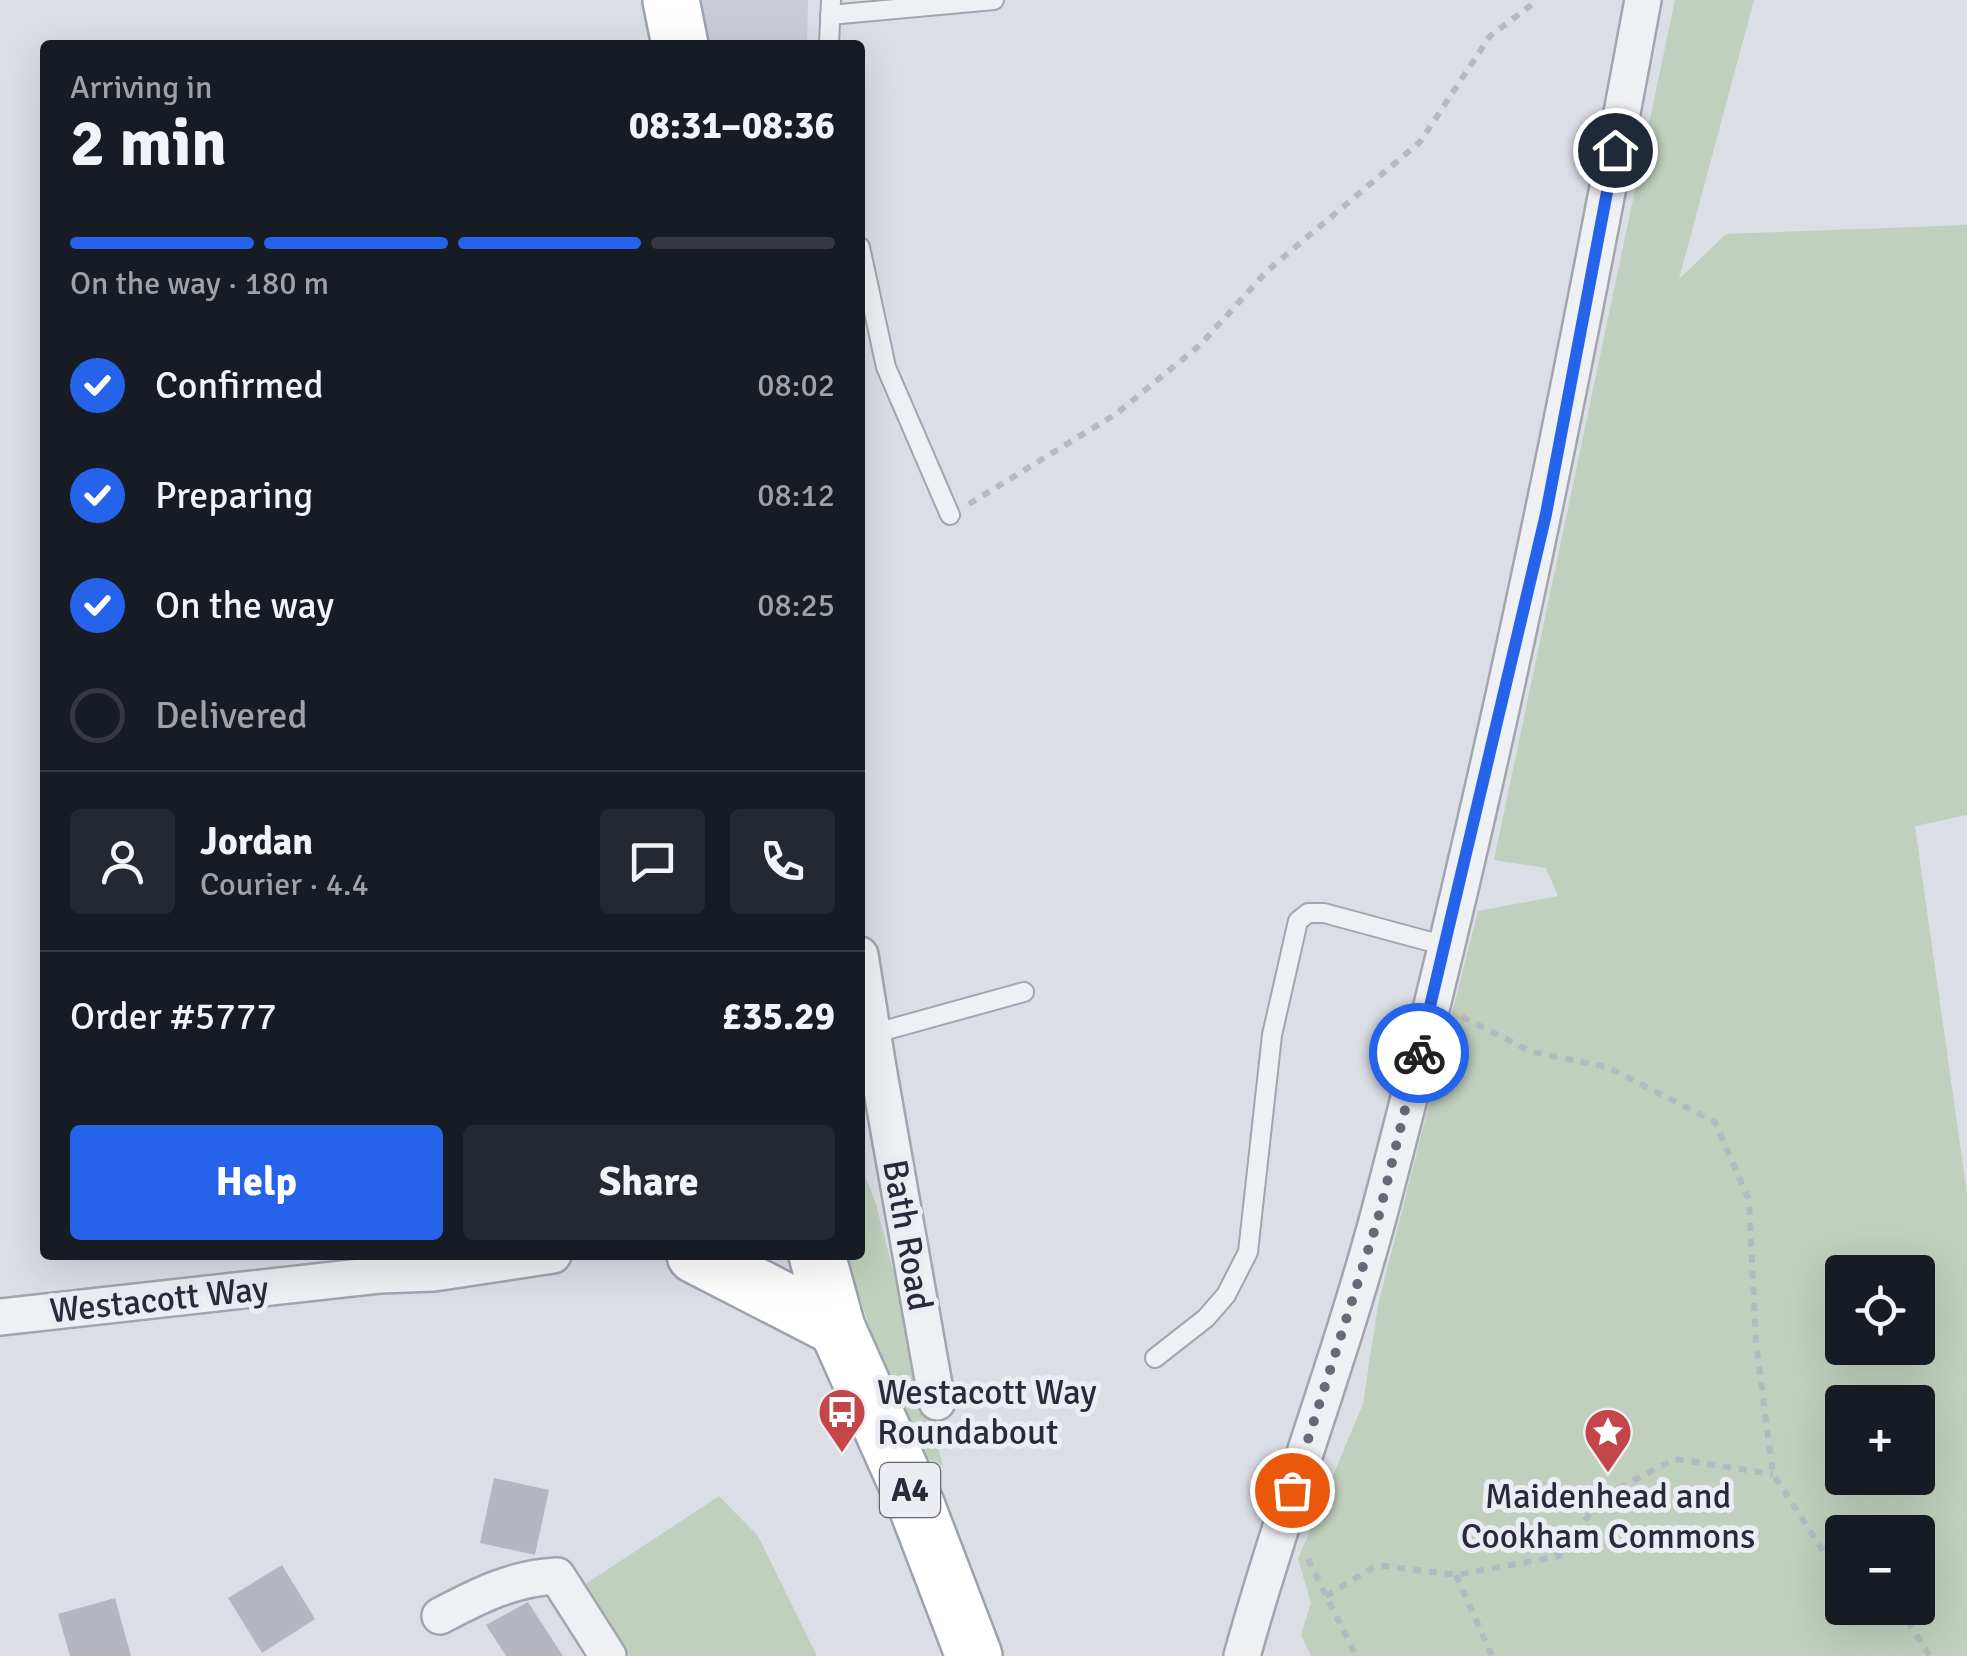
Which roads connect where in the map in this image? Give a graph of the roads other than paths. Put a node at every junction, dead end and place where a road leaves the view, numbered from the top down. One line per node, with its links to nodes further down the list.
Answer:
1 (671, 0): 5 (main road)
2 (994, 0): 4 (lane)
3 (1643, 0): 9 (street)
4 (831, 7): 6 (lane)
5 (679, 40)
6 (829, 40)
7 (865, 270): 8 (lane)
8 (950, 515)
9 (1446, 946): 19 (lane); 24 (street)
10 (1024, 992): 12 (lane)
11 (865, 1007): 12 (street, Bath Road)
12 (870, 1059): 20 (street, Bath Road)
13 (520, 1260): 16 (street, Westacott Way)
14 (705, 1260): 18 (main road)
15 (818, 1260): 18 (main road, A4)
16 (390, 1265): 17 (street, Westacott Way)
17 (0, 1317)
18 (837, 1328): 23 (main road, A4)
19 (1156, 1358)
20 (936, 1402)
21 (440, 1616): 22 (street)
22 (608, 1656)
23 (974, 1656)
24 (1242, 1656)

